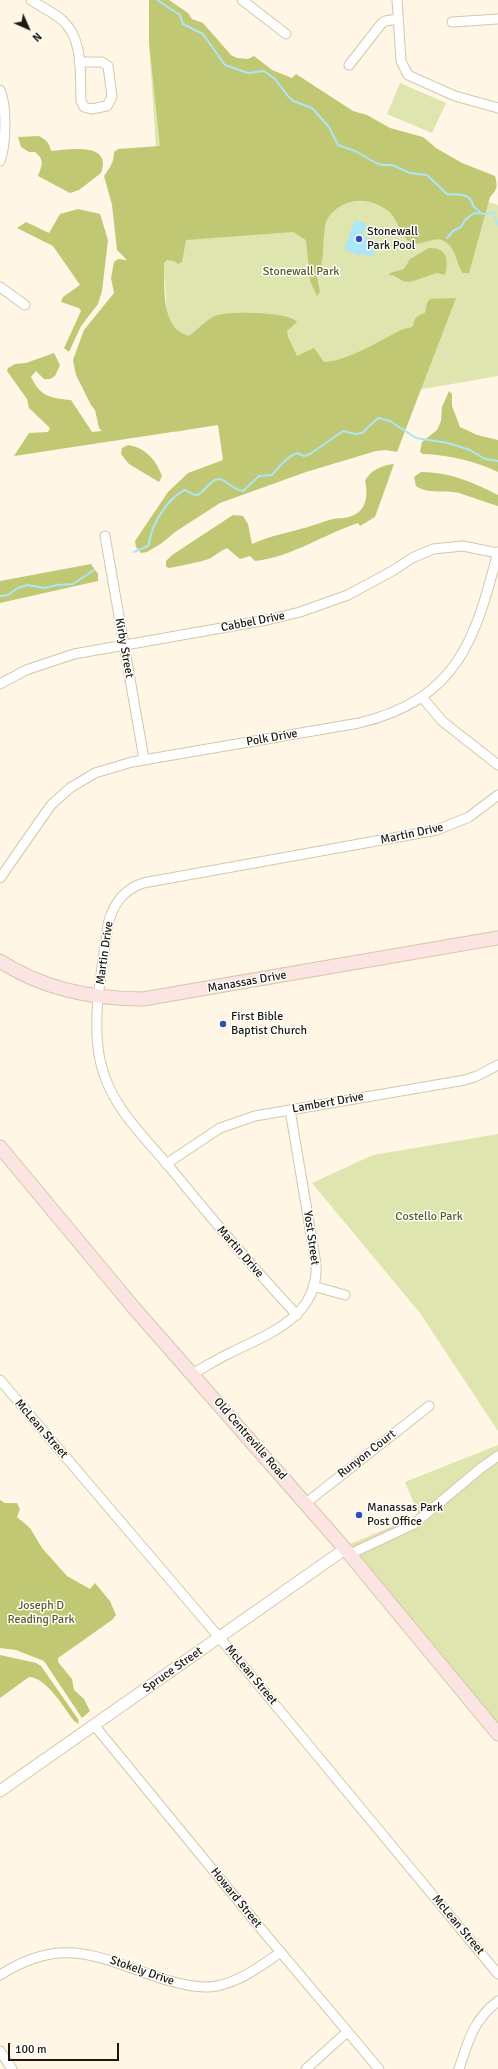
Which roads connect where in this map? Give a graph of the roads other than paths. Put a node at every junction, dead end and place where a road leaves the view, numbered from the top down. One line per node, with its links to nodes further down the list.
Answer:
1 (31, 0): 8 (street)
2 (242, 0): 7 (street)
3 (397, 0): 4 (street)
4 (398, 19): 9 (street); 11 (street)
5 (498, 19): 6 (street)
6 (452, 22)
7 (286, 34)
8 (79, 62): 8 (street)
9 (349, 65)
10 (0, 90): 12 (street)
11 (498, 108)
12 (0, 161)
13 (0, 287): 14 (street)
14 (25, 305)
15 (105, 536): 17 (street, Kirby Street)
16 (498, 553): 17 (street, Cabbel Drive); 19 (street, Polk Drive)
17 (124, 645): 18 (street, Cabbel Drive); 20 (street, Kirby Street)
18 (0, 684)
19 (422, 697): 20 (street, Polk Drive); 21 (street)
20 (144, 759): 23 (street, Polk Drive)
21 (498, 765)
22 (498, 795): 26 (street, Martin Drive)
23 (0, 878)
24 (498, 938): 26 (main road, Manassas Drive)
25 (0, 961): 26 (main road, Manassas Drive)
26 (99, 997): 30 (street, Martin Drive)
27 (498, 1065): 28 (street, Lambert Drive)
28 (290, 1110): 30 (street, Lambert Drive); 31 (street, Yost Street)
29 (0, 1147): 34 (main road, Old Centreville Road)
30 (166, 1164): 33 (street, Martin Drive)
31 (313, 1286): 32 (street); 33 (street, Yost Street)
32 (344, 1295)
33 (297, 1315): 34 (street, Yost Street)
34 (192, 1374): 38 (main road, Old Centreville Road)
35 (0, 1380): 40 (street, McLean Street)
36 (429, 1406): 38 (street, Runyon Court)
37 (498, 1456): 39 (street, Spruce Street)
38 (306, 1503): 39 (main road, Old Centreville Road)
39 (347, 1552): 40 (street, Spruce Street); 42 (main road, Old Centreville Road)
40 (220, 1637): 41 (street, Spruce Street); 45 (street, McLean Street)
41 (94, 1725): 43 (street, Spruce Street); 44 (street, Howard Street)
42 (496, 1726)
43 (0, 1791)
44 (281, 1952): 46 (street, Stokely Drive); 48 (street, Howard Street)
45 (498, 1974)
46 (0, 1975)
47 (498, 2001): 53 (street)
48 (347, 2032): 51 (street); 52 (street, Howard Street)
49 (0, 2051): 50 (street)
50 (12, 2069)
51 (306, 2069)
52 (380, 2069)
53 (459, 2069)

